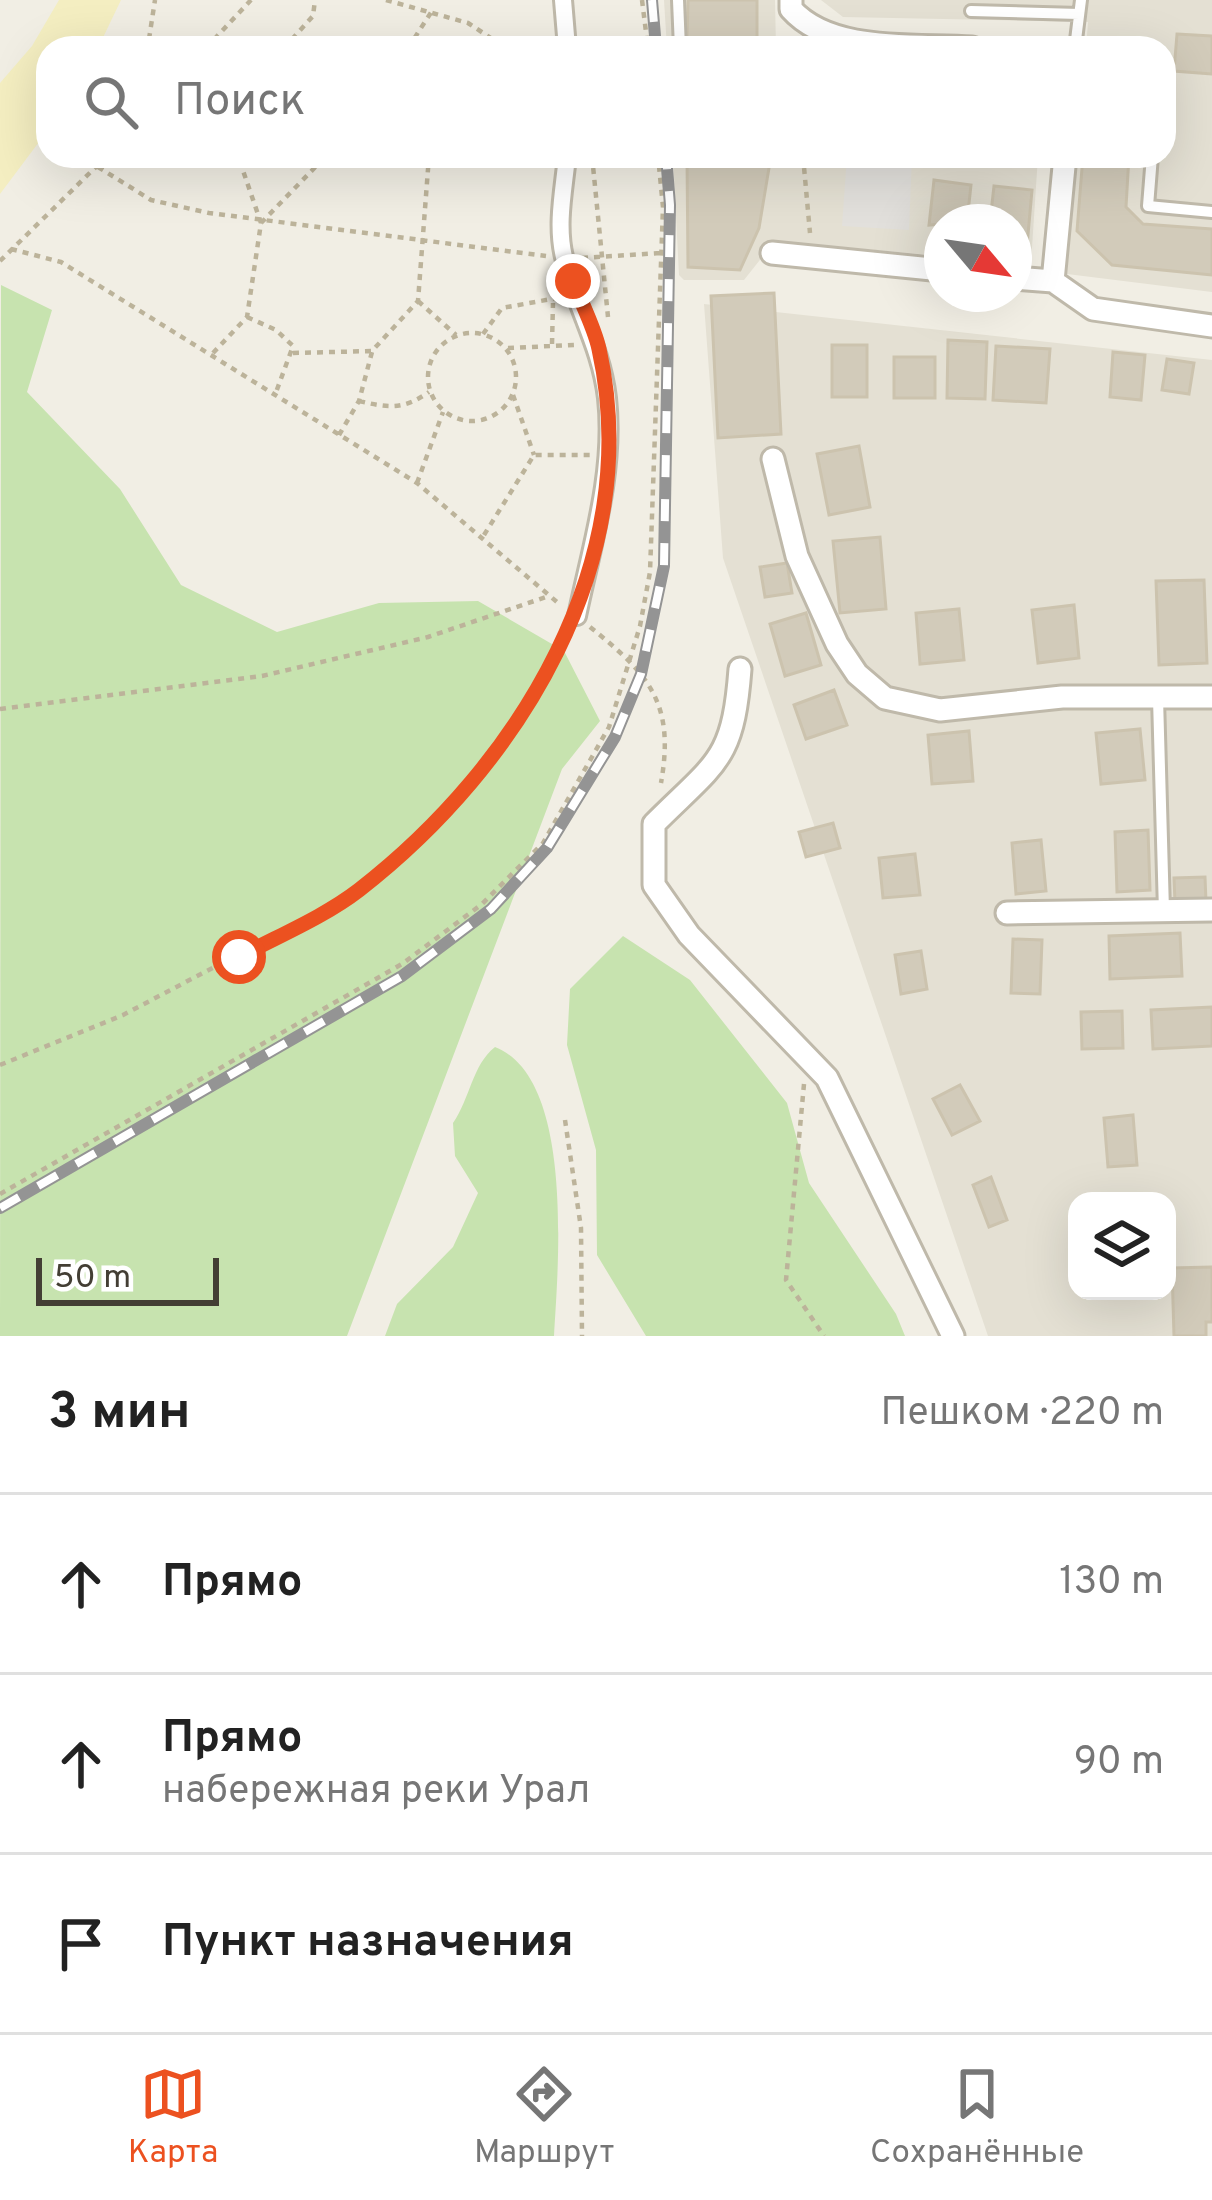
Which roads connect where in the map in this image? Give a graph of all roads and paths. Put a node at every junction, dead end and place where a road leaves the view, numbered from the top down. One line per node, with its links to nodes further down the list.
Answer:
1 (155, 0): 14 (path)
2 (251, 0): 15 (path)
3 (315, 0): 16 (path)
4 (386, 0): 11 (path)
5 (424, 0): 11 (path)
6 (563, 0): 19 (street)
7 (642, 0): 20 (path)
8 (678, 0): 21 (lane)
9 (791, 0): 22 (street)
10 (1080, 7): 13 (lane)
11 (421, 8): 12 (path)
12 (432, 11): 17 (path); 18 (path)
13 (971, 11)
14 (149, 36)
15 (217, 36)
16 (295, 36)
17 (416, 36)
18 (488, 36)
19 (566, 36)
20 (646, 36)
21 (680, 36)
22 (838, 36)
23 (97, 168): 37 (path)
24 (100, 168): 35 (path)
25 (242, 168): 35 (path)
26 (315, 168): 35 (path)
27 (428, 168): 36 (path)
28 (566, 168): 42 (street)
29 (593, 168): 40 (path)
30 (658, 168): 38 (path)
31 (804, 168): 41 (path)
32 (1063, 168): 47 (street)
33 (1151, 168): 34 (lane)
34 (1212, 212)
35 (262, 223): 36 (path); 50 (path)
36 (419, 243): 42 (path); 48 (path)
37 (11, 249): 43 (path); 60 (path)
38 (661, 253): 40 (path); 74 (path)
39 (772, 253): 41 (street)
40 (602, 256): 42 (path); 51 (path)
41 (812, 256): 44 (street)
42 (564, 259): 46 (street)
43 (0, 261)
44 (924, 268)
45 (1032, 279): 47 (street)
46 (573, 281): 49 (path); 56 (street)
47 (1053, 281): 52 (street)
48 (418, 301): 54 (path); 58 (path)
49 (553, 303): 53 (path); 55 (path)
50 (247, 317): 59 (path); 60 (path)
51 (608, 318)
52 (1212, 326)
53 (483, 334): 54 (path); 57 (path)
54 (456, 335): 61 (path)
55 (552, 344): 56 (path); 57 (path)
56 (598, 345): 68 (street)
57 (506, 348): 63 (path)
58 (372, 351): 59 (path); 64 (path)
59 (292, 353): 62 (path)
60 (212, 354): 62 (path)
61 (429, 392): 64 (path); 65 (path)
62 (275, 395): 66 (path)
63 (513, 395): 65 (path); 67 (path)
64 (359, 401): 66 (path)
65 (443, 412): 70 (path)
66 (339, 434): 70 (path)
67 (533, 455): 68 (path); 71 (path)
68 (607, 455): 73 (street)
69 (772, 459): 77 (street)
70 (417, 483): 71 (path)
71 (483, 538): 72 (path)
72 (550, 596): 73 (path); 78 (path)
73 (577, 616): 74 (path); 84 (path)
74 (632, 664): 79 (path); 86 (path)
75 (740, 669): 79 (street)
76 (1212, 697): 77 (street)
77 (1158, 698): 81 (lane)
78 (0, 709)
79 (654, 824): 83 (street)
80 (1212, 910): 81 (street)
81 (1164, 912): 82 (street)
82 (1007, 913)
83 (806, 1057): 88 (path); 89 (street)
84 (0, 1065)
85 (565, 1120): 87 (path)
86 (0, 1194)
87 (582, 1336)
88 (824, 1336)
89 (953, 1336)

